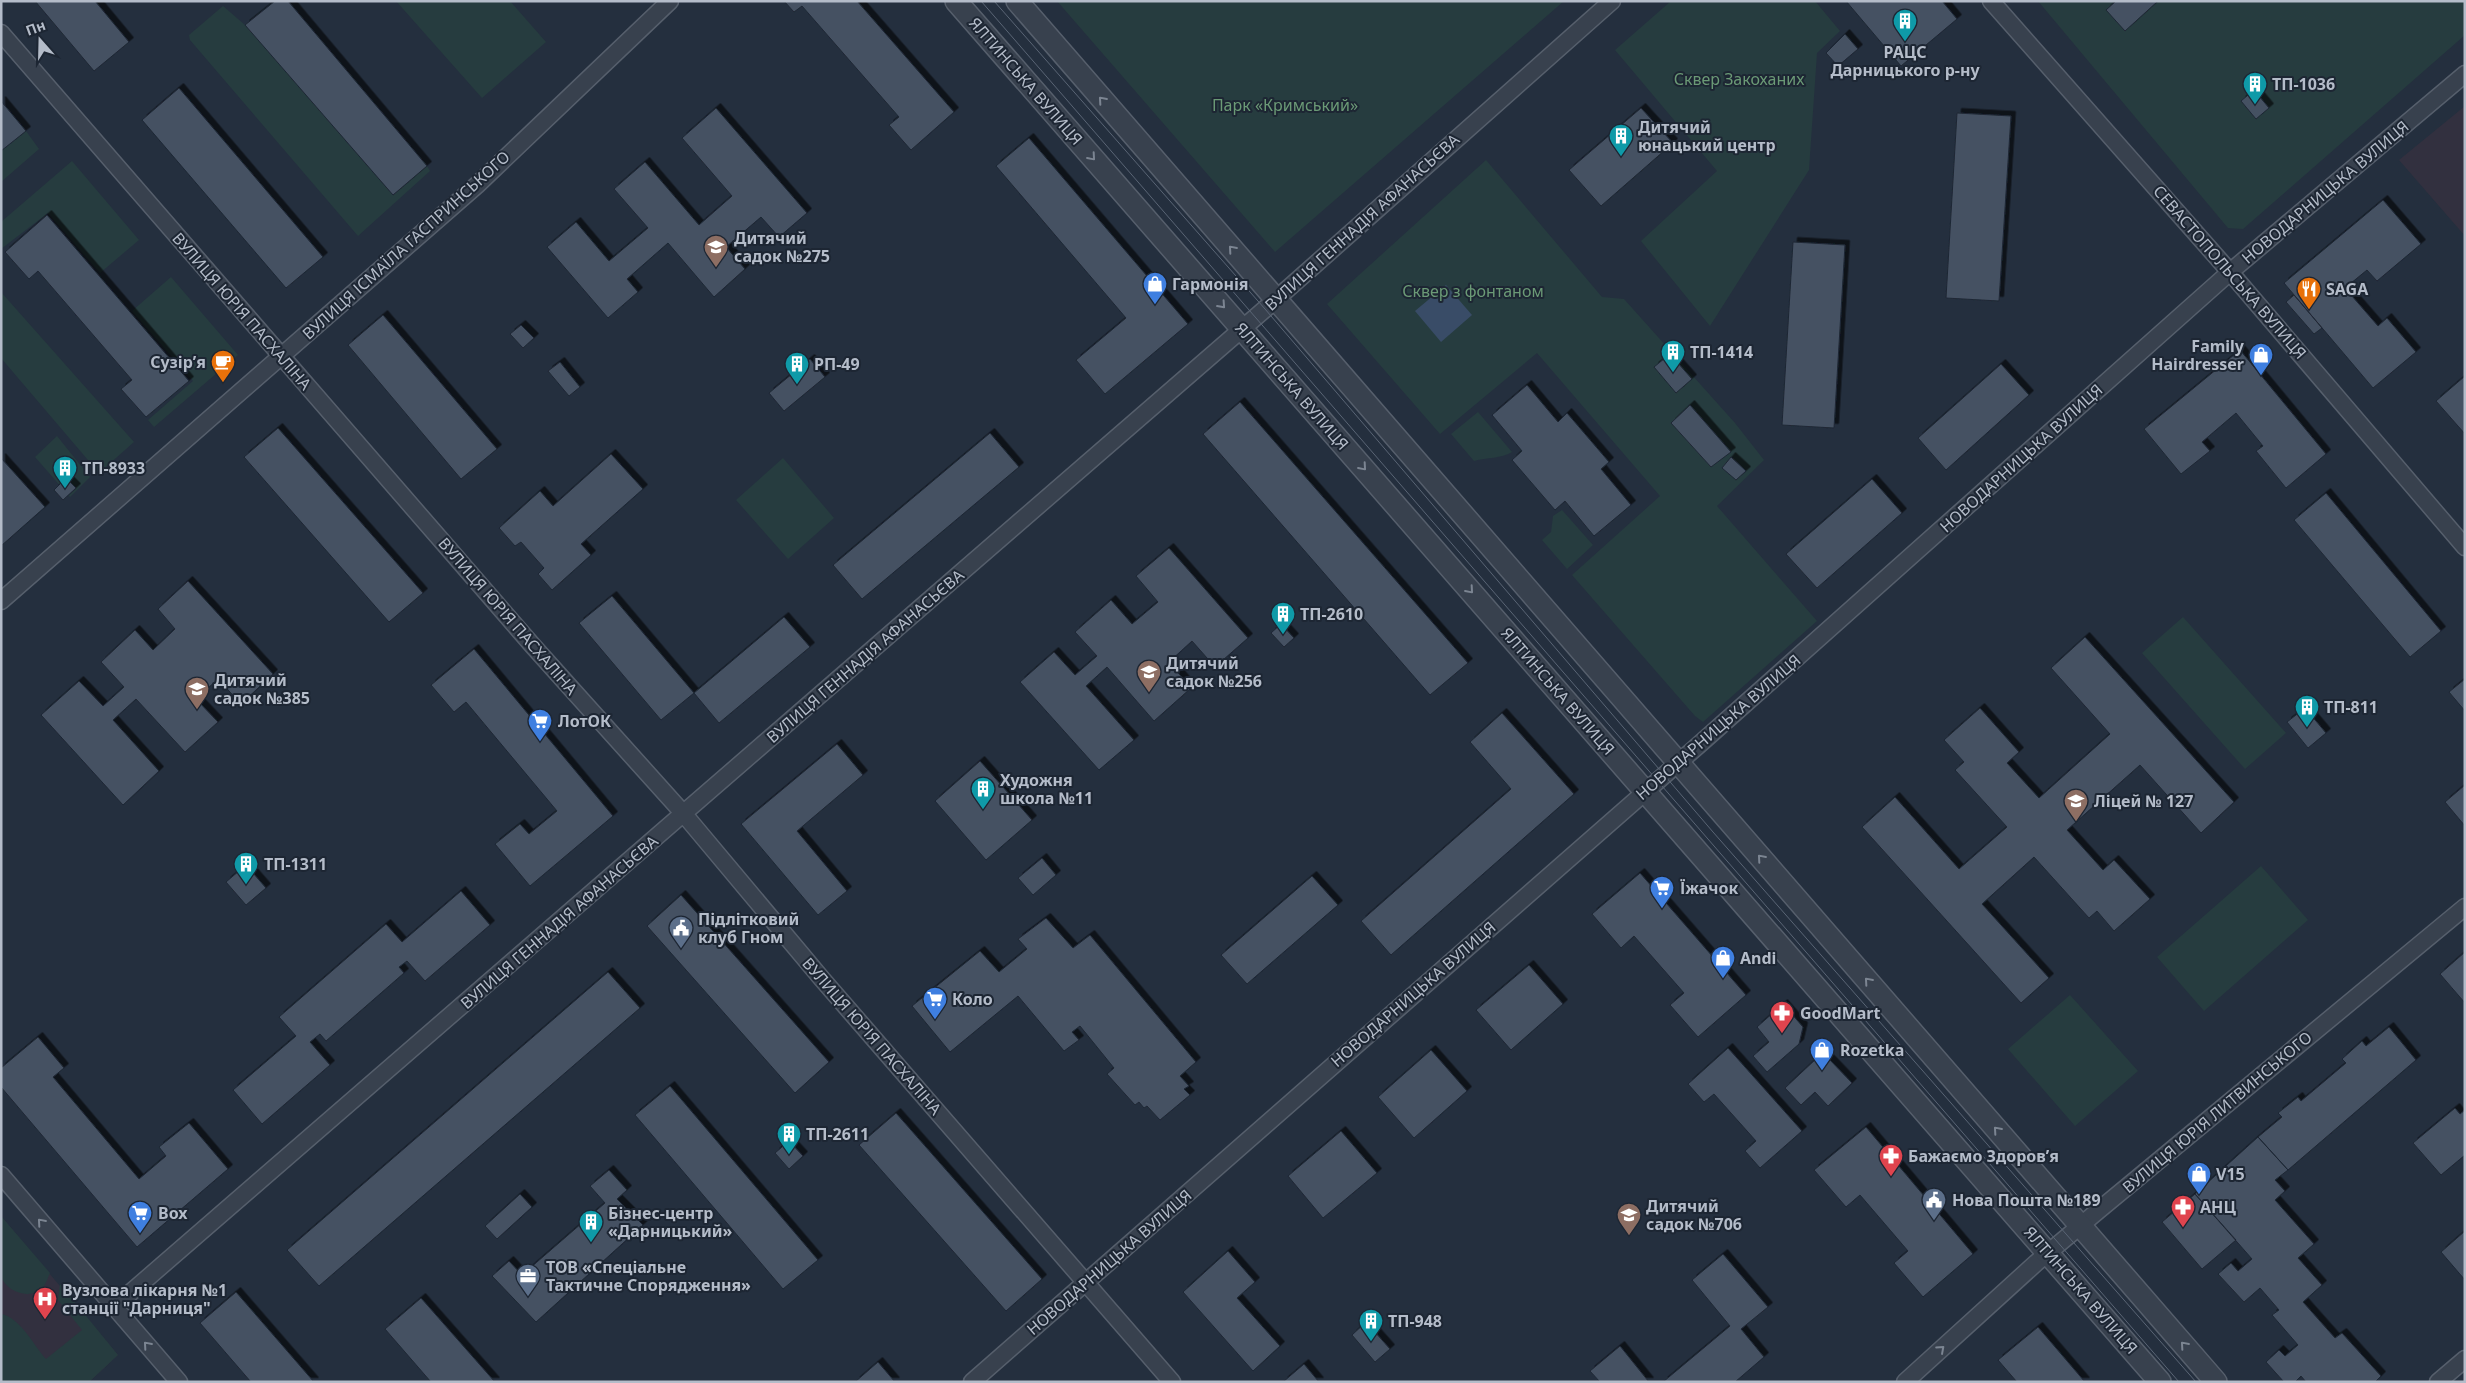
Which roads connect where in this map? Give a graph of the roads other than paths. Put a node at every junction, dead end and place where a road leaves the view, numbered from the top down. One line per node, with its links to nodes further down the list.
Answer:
1 (670, 1): 11 (street, ВУЛИЦЯ ІСМАЇЛА ГАСПРИНСЬКОГО)
2 (956, 1): 10 (street, ЯЛТИНСЬКА ВУЛИЦЯ, one-way to 10)
3 (1017, 1): 9 (street, one-way to 3)
4 (1612, 1): 9 (street, ВУЛИЦЯ ГЕННАДІЯ АФАНАСЬЄВА)
5 (1991, 1): 8 (street, СЕВАСТОПОЛЬСЬКА ВУЛИЦЯ)
6 (1, 33): 11 (street, ВУЛИЦЯ ЮРІЯ ПАСХАЛІНА)
7 (2465, 74): 8 (street, НОВОДАРНИЦЬКА ВУЛИЦЯ)
8 (2230, 272): 12 (street, СЕВАСТОПОЛЬСЬКА ВУЛИЦЯ); 14 (street, НОВОДАРНИЦЬКА ВУЛИЦЯ)
9 (1275, 299): 10 (street, ВУЛИЦЯ ГЕННАДІЯ АФАНАСЬЄВА); 14 (street)
10 (1242, 328): 15 (street, ЯЛТИНСЬКА ВУЛИЦЯ, one-way to 15); 16 (street, ВУЛИЦЯ ГЕННАДІЯ АФАНАСЬЄВА)
11 (281, 356): 13 (street, ВУЛИЦЯ ІСМАЇЛА ГАСПРИНСЬКОГО); 16 (street, ВУЛИЦЯ ЮРІЯ ПАСХАЛІНА)
12 (2465, 547)
13 (1, 601)
14 (1678, 762): 15 (street, НОВОДАРНИЦЬКА ВУЛИЦЯ); 19 (street, one-way to 14)
15 (1645, 791): 20 (street, ЯЛТИНСЬКА ВУЛИЦЯ); 21 (street, НОВОДАРНИЦЬКА ВУЛИЦЯ)
16 (683, 813): 21 (street, ВУЛИЦЯ ЮРІЯ ПАСХАЛІНА); 22 (street, ВУЛИЦЯ ГЕННАДІЯ АФАНАСЬЄВА)
17 (2465, 907): 19 (street, ВУЛИЦЯ ЮРІЯ ЛИТВИНСЬКОГО)
18 (1, 1175): 22 (street, one-way to 18)
19 (2080, 1226): 20 (street, ВУЛИЦЯ ЮРІЯ ЛИТВИНСЬКОГО); 29 (street, one-way to 19)
20 (2049, 1253): 27 (street, ВУЛИЦЯ ЮРІЯ ЛИТВИНСЬКОГО, one-way to 20); 28 (street, ЯЛТИНСЬКА ВУЛИЦЯ)
21 (1086, 1283): 25 (street, НОВОДАРНИЦЬКА ВУЛИЦЯ); 26 (street, ВУЛИЦЯ ЮРІЯ ПАСХАЛІНА)
22 (114, 1307): 24 (street, one-way to 22)
23 (2465, 1359): 30 (street)
24 (179, 1382)
25 (972, 1382)
26 (1172, 1382)
27 (1905, 1382)
28 (2160, 1382)
29 (2216, 1382)
30 (2438, 1382)

